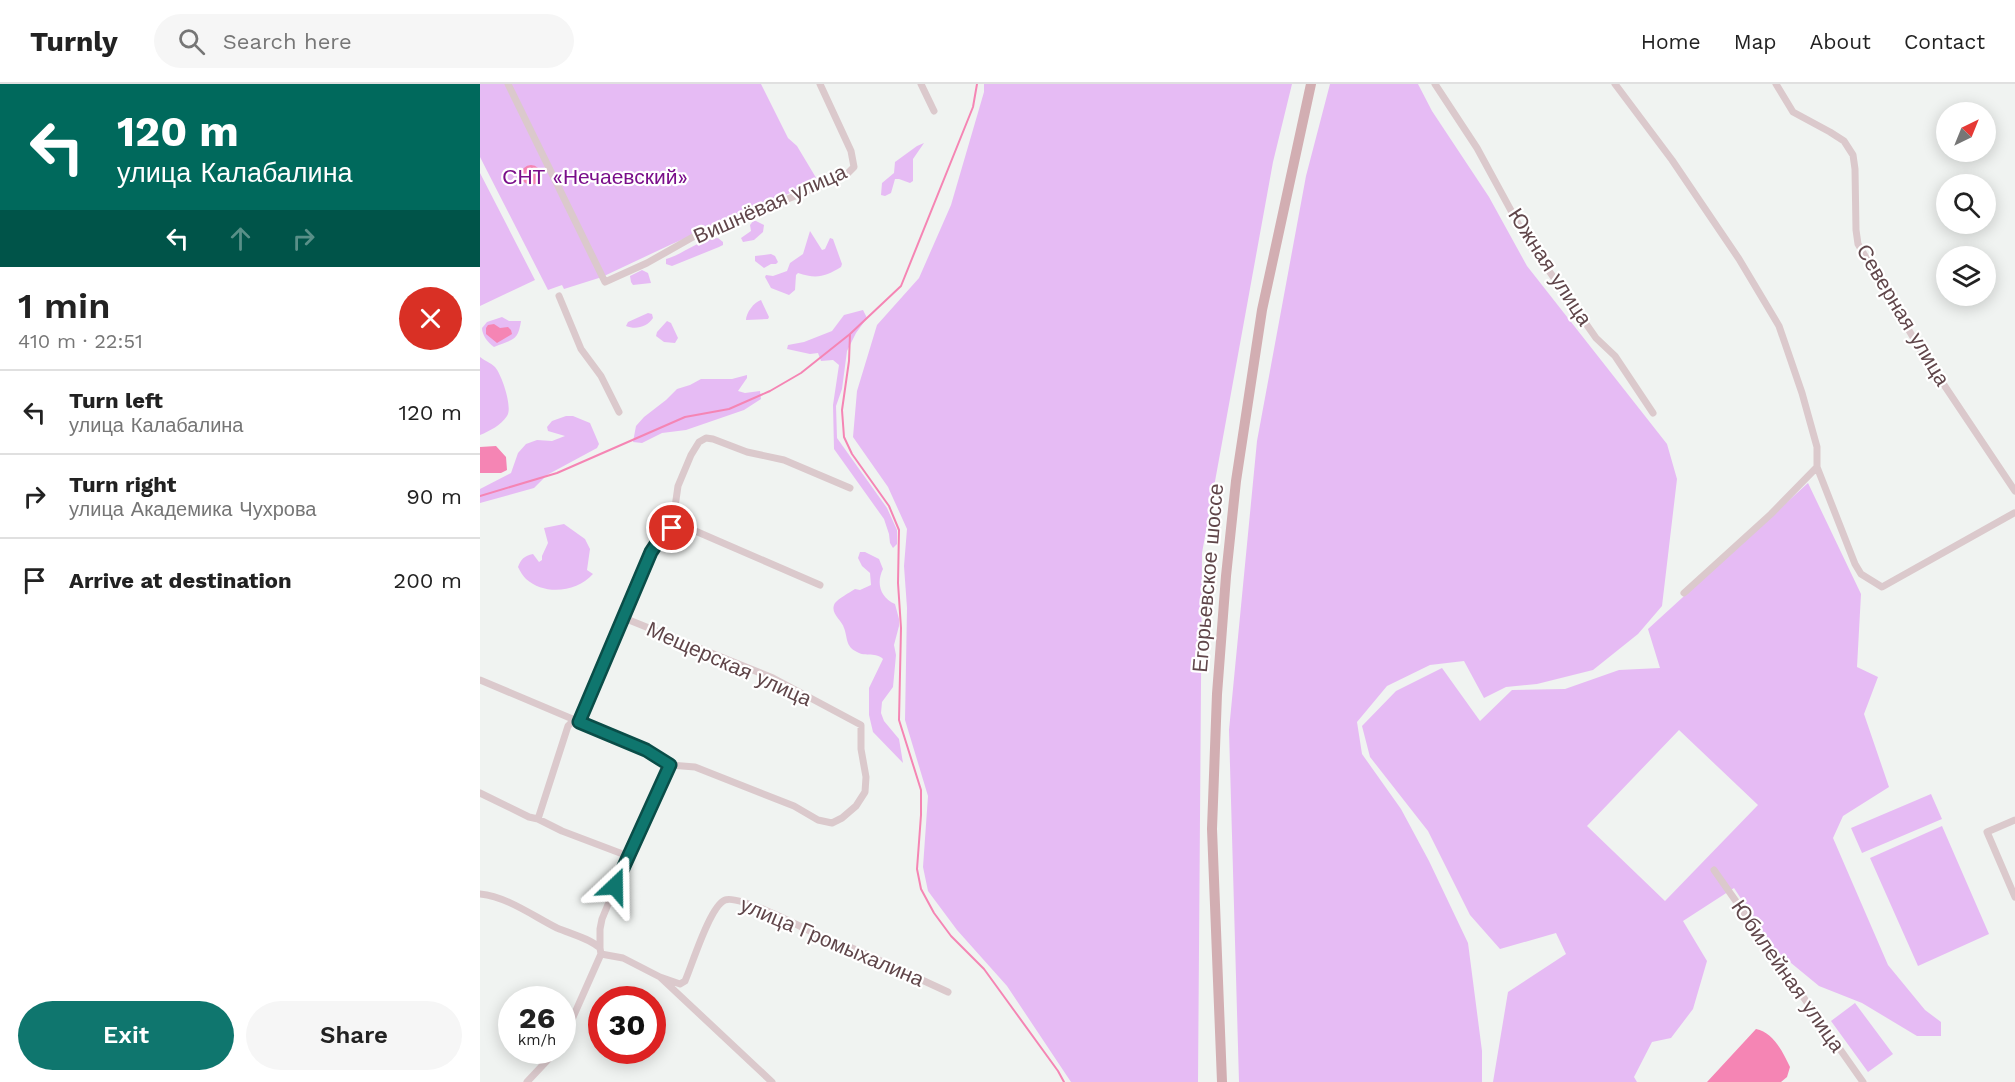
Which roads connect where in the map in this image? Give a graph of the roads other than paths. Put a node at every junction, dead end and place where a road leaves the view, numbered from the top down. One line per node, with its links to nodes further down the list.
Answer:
1 (508, 84): 2 (street, Вишнёвая улица)
2 (820, 84)
3 (921, 84): 8 (street)
4 (1311, 84): 37 (main road, Егорьевское шоссе)
5 (1434, 84): 11 (street, Южная улица)
6 (1616, 84): 12 (street)
7 (1776, 84): 14 (street, Северная улица)
8 (934, 111)
9 (559, 296): 10 (street)
10 (619, 412)
11 (1653, 413)
12 (1818, 467): 15 (street); 18 (street)
13 (850, 488): 16 (street)
14 (2015, 491)
15 (2014, 513)
16 (672, 528): 17 (street); 19 (street)
17 (820, 585)
18 (1684, 593)
19 (624, 618): 21 (street); 22 (street, Мещерская улица)
20 (480, 680): 21 (street)
21 (576, 721): 22 (street); 24 (street)
22 (670, 765): 26 (street)
23 (480, 793): 24 (street)
24 (538, 819): 26 (street)
25 (2015, 820): 29 (street)
26 (628, 856): 30 (street)
27 (1714, 870): 38 (street, Юбилейная улица)
28 (480, 894): 30 (street)
29 (2015, 897)
30 (600, 951): 31 (street); 33 (street)
31 (660, 977): 32 (street, улица Громыхалина); 36 (street)
32 (948, 992)
33 (576, 1008)
34 (544, 1064): 35 (street)
35 (527, 1082)
36 (772, 1082)
37 (1222, 1082)
38 (1863, 1082)

